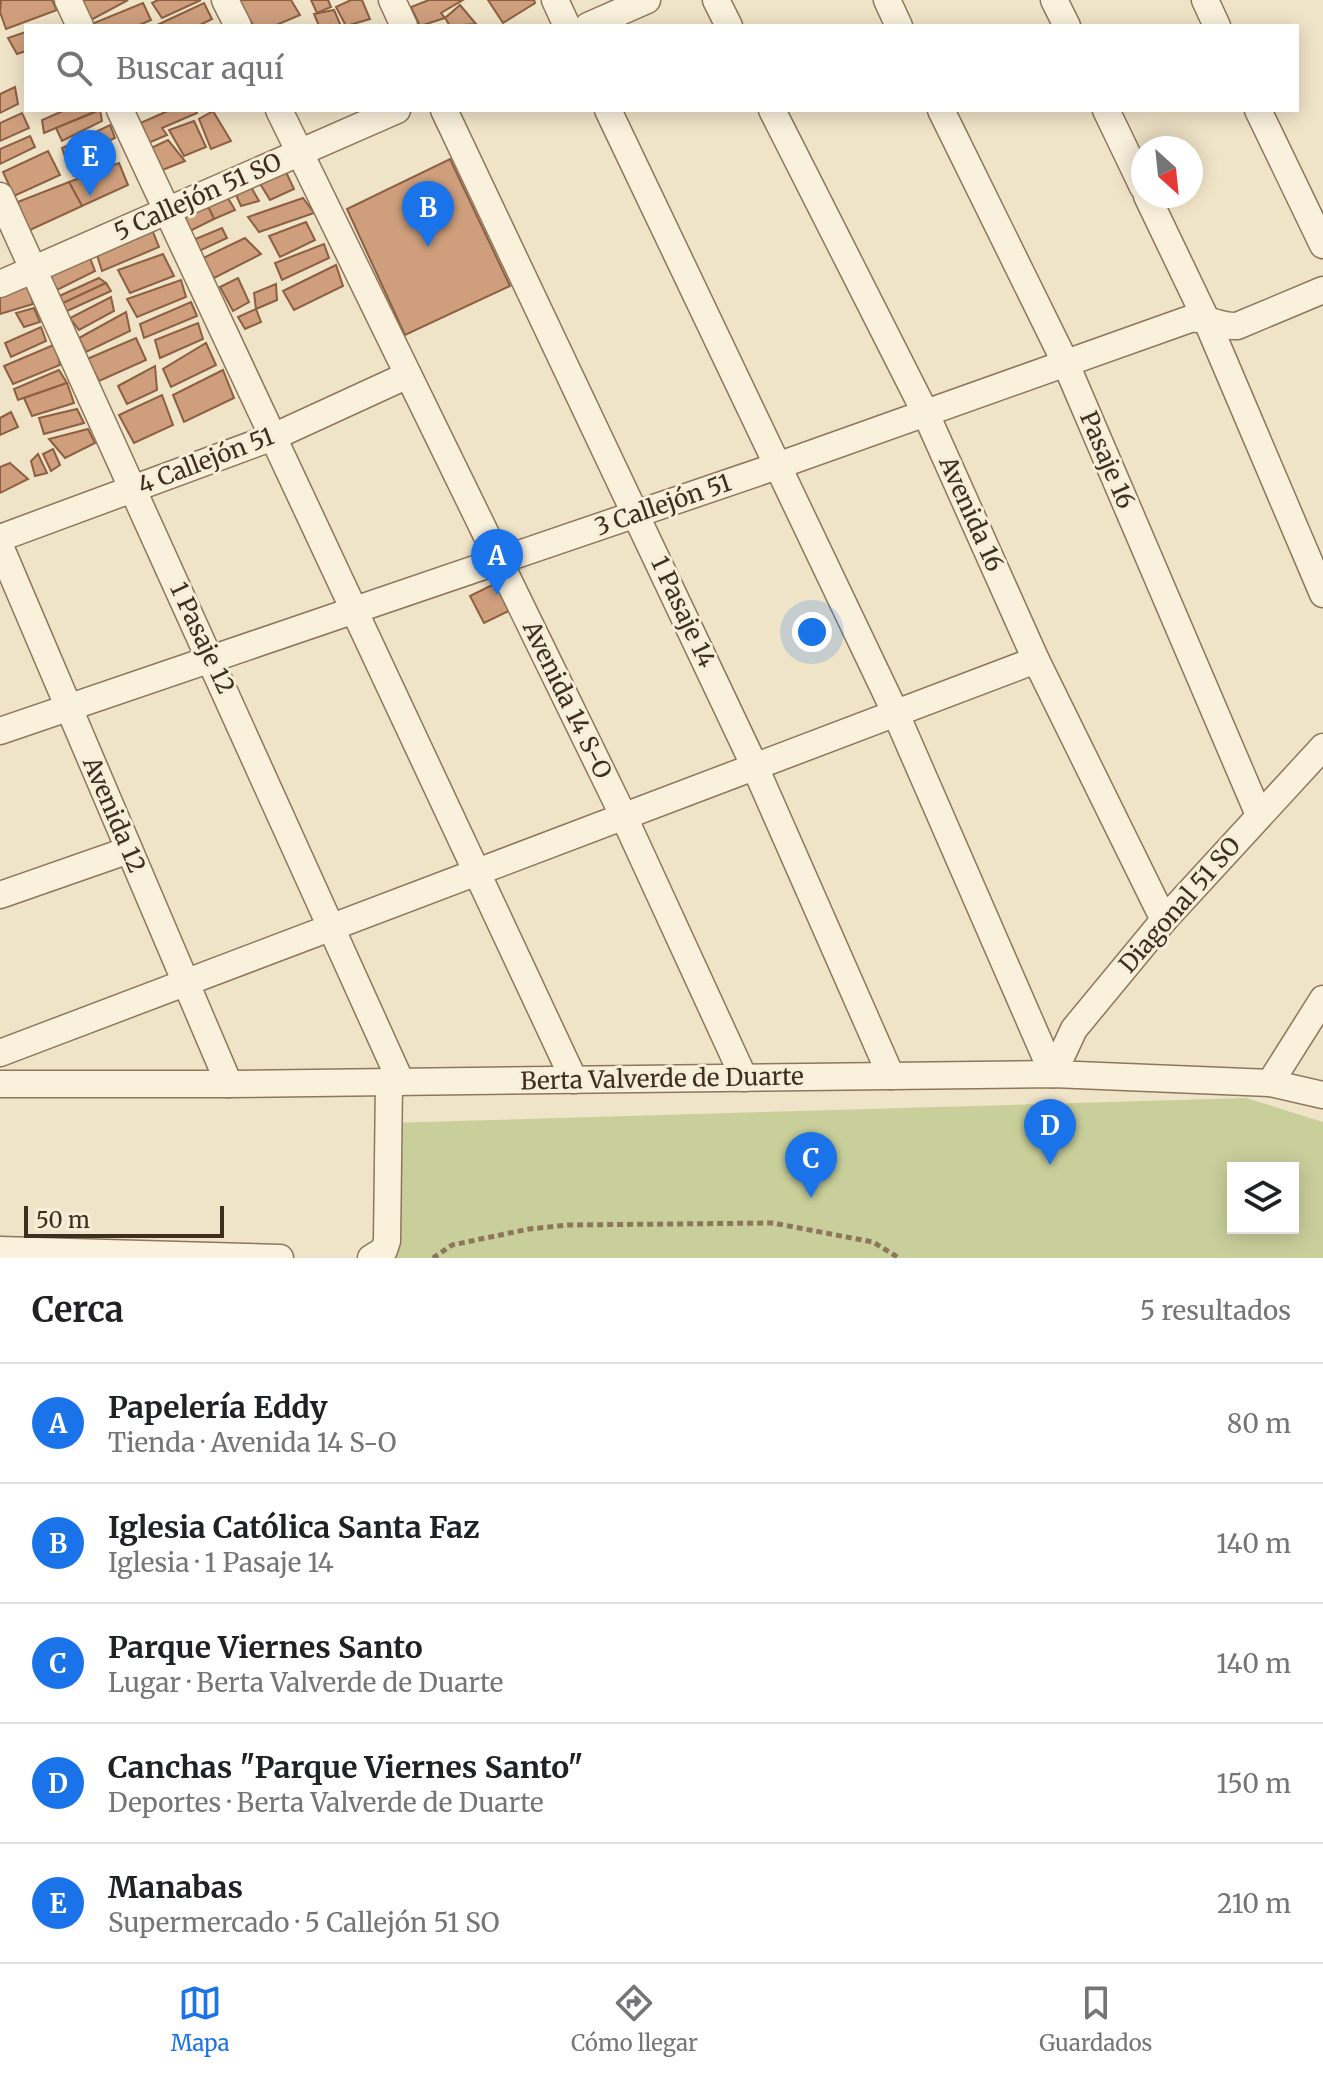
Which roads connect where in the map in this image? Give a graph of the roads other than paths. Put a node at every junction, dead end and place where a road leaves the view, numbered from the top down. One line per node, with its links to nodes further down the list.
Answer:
1 (68, 0): 10 (street)
2 (225, 0): 11 (street)
3 (392, 0): 12 (street)
4 (555, 0): 13 (street)
5 (647, 0): 14 (street)
6 (716, 0): 15 (street)
7 (887, 0): 16 (street)
8 (1054, 0): 17 (street)
9 (1205, 0): 18 (street)
10 (79, 24)
11 (237, 24)
12 (403, 24)
13 (566, 24)
14 (593, 24)
15 (728, 24)
16 (898, 24)
17 (1066, 24)
18 (1216, 24)
19 (121, 112): 32 (street)
20 (280, 112): 28 (street, Avenida 14 S-O)
21 (392, 112): 28 (street, 5 Callejón 51 SO)
22 (445, 112): 44 (street, 1 Pasaje 14)
23 (609, 112): 42 (street)
24 (773, 112): 40 (street, Avenida 16)
25 (942, 112): 38 (street, Pasaje 16)
26 (1107, 112): 29 (street)
27 (1259, 112): 33 (street)
28 (299, 153): 32 (street, 5 Callejón 51 SO); 39 (street, Avenida 14 S-O)
29 (1131, 162)
30 (0, 196): 34 (street, 1 Pasaje 12)
31 (1153, 208): 37 (street)
32 (167, 210): 34 (street, 5 Callejón 51 SO); 41 (street)
33 (1323, 245)
34 (33, 269): 35 (street, 5 Callejón 51 SO); 43 (street, 1 Pasaje 12)
35 (0, 284)
36 (1323, 290): 37 (street, 3 Callejón 51)
37 (1206, 319): 38 (street, 3 Callejón 51); 48 (street)
38 (1066, 364): 40 (street, 3 Callejón 51); 57 (street, Pasaje 16)
39 (408, 375): 41 (street, 4 Callejón 51); 47 (street, Avenida 14 S-O)
40 (926, 414): 42 (street, 3 Callejón 51); 51 (street, Avenida 16)
41 (273, 437): 43 (street, 4 Callejón 51); 49 (street)
42 (777, 466): 44 (street, 3 Callejón 51); 53 (street)
43 (133, 488): 45 (street, 4 Callejón 51); 50 (street, 1 Pasaje 12)
44 (636, 514): 47 (street, 3 Callejón 51); 56 (street, 1 Pasaje 14)
45 (0, 538)
46 (0, 546): 52 (street, Avenida 12)
47 (499, 562): 49 (street, 3 Callejón 51); 58 (street, Avenida 14 S-O)
48 (1323, 594)
49 (356, 610): 50 (street, 3 Callejón 51); 60 (street)
50 (212, 659): 52 (street, 3 Callejón 51); 63 (street, 1 Pasaje 12)
51 (1036, 660): 53 (street); 62 (street, Avenida 16)
52 (69, 708): 54 (street, 3 Callejón 51); 59 (street, Avenida 12)
53 (896, 714): 56 (street); 67 (street)
54 (0, 731)
55 (1323, 747): 57 (street, Diagonal 51 SO)
56 (755, 767): 58 (street); 68 (street, 1 Pasaje 14)
57 (1259, 815): 62 (street, Diagonal 51 SO)
58 (624, 817): 60 (street); 69 (street, Avenida 14 S-O)
59 (129, 850): 61 (street); 64 (street, Avenida 12)
60 (479, 872): 63 (street); 70 (street)
61 (0, 895)
62 (1164, 920): 67 (street, Diagonal 51 SO)
63 (333, 927): 64 (street); 71 (street, 1 Pasaje 12)
64 (186, 983): 66 (street); 74 (street, Avenida 12)
65 (1323, 999): 72 (street)
66 (0, 1053)
67 (1053, 1074): 68 (street, Berta Valverde de Duarte); 72 (street, Berta Valverde de Duarte)
68 (891, 1076): 69 (street, Berta Valverde de Duarte)
69 (744, 1078): 70 (street, Berta Valverde de Duarte)
70 (574, 1080): 71 (street, Berta Valverde de Duarte)
71 (395, 1082): 74 (street, Berta Valverde de Duarte); 79 (street)
72 (1270, 1083): 75 (street, Berta Valverde de Duarte)
73 (0, 1084): 74 (street, Berta Valverde de Duarte)
74 (229, 1084)
75 (1323, 1095)
76 (0, 1250): 77 (street)
77 (170, 1256): 78 (street)
78 (280, 1258)
79 (371, 1258)

